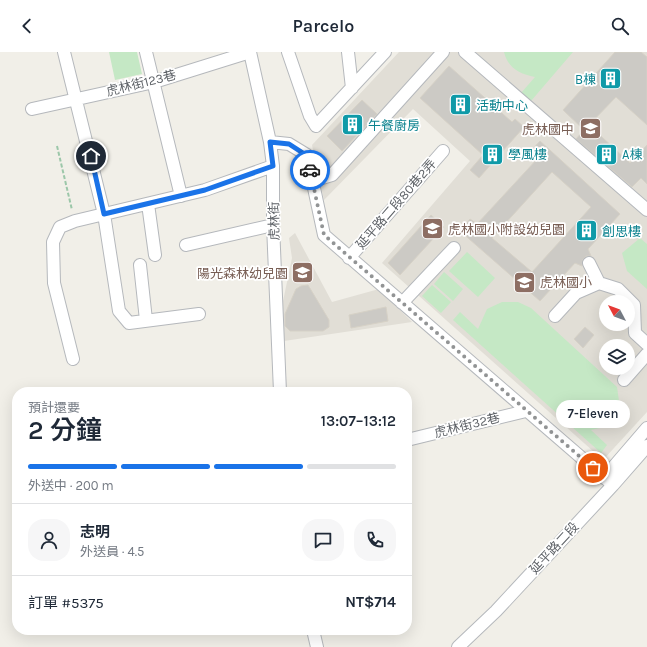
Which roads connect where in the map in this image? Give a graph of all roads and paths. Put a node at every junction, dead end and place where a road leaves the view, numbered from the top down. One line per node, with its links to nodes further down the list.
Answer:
1 (64, 52): 11 (street)
2 (146, 52): 9 (street)
3 (250, 52): 9 (street, 虎林街123巷); 13 (street, 虎林街)
4 (288, 52): 10 (street)
5 (348, 52): 10 (street)
6 (385, 52): 10 (street)
7 (443, 52): 17 (street)
8 (464, 52): 20 (street)
9 (154, 82): 11 (street, 虎林街123巷); 18 (street)
10 (352, 88)
11 (77, 98): 12 (street, 虎林街123巷); 21 (street)
12 (32, 109)
13 (270, 142): 16 (street, 虎林街); 17 (street)
14 (57, 146): 22 (path)
15 (443, 151): 27 (street, 延平路二段80巷2弄)
16 (273, 166): 18 (street); 23 (street, 虎林街)
17 (312, 181): 27 (street)
18 (181, 196): 19 (street)
19 (148, 204): 21 (street); 26 (street)
20 (647, 210)
21 (104, 214): 22 (street); 34 (street)
22 (75, 221): 37 (street)
23 (273, 225): 24 (street); 39 (street, 虎林街)
24 (186, 246)
25 (454, 248): 31 (street)
26 (155, 255)
27 (349, 258): 31 (street)
28 (589, 263): 30 (street)
29 (140, 265): 34 (street)
30 (599, 283): 33 (street); 35 (street)
31 (402, 303): 40 (street)
32 (199, 314): 34 (street)
33 (555, 316)
34 (146, 320)
35 (647, 344)
36 (647, 354): 38 (street)
37 (73, 359)
38 (624, 380)
39 (280, 387)
40 (526, 411): 42 (street, 虎林街32巷); 44 (street)
41 (647, 428): 44 (street)
42 (412, 439)
43 (647, 446): 44 (street, 延平路二段)
44 (609, 482): 47 (street, 延平路二段)
45 (314, 635): 46 (street)
46 (317, 647)
47 (458, 647)

